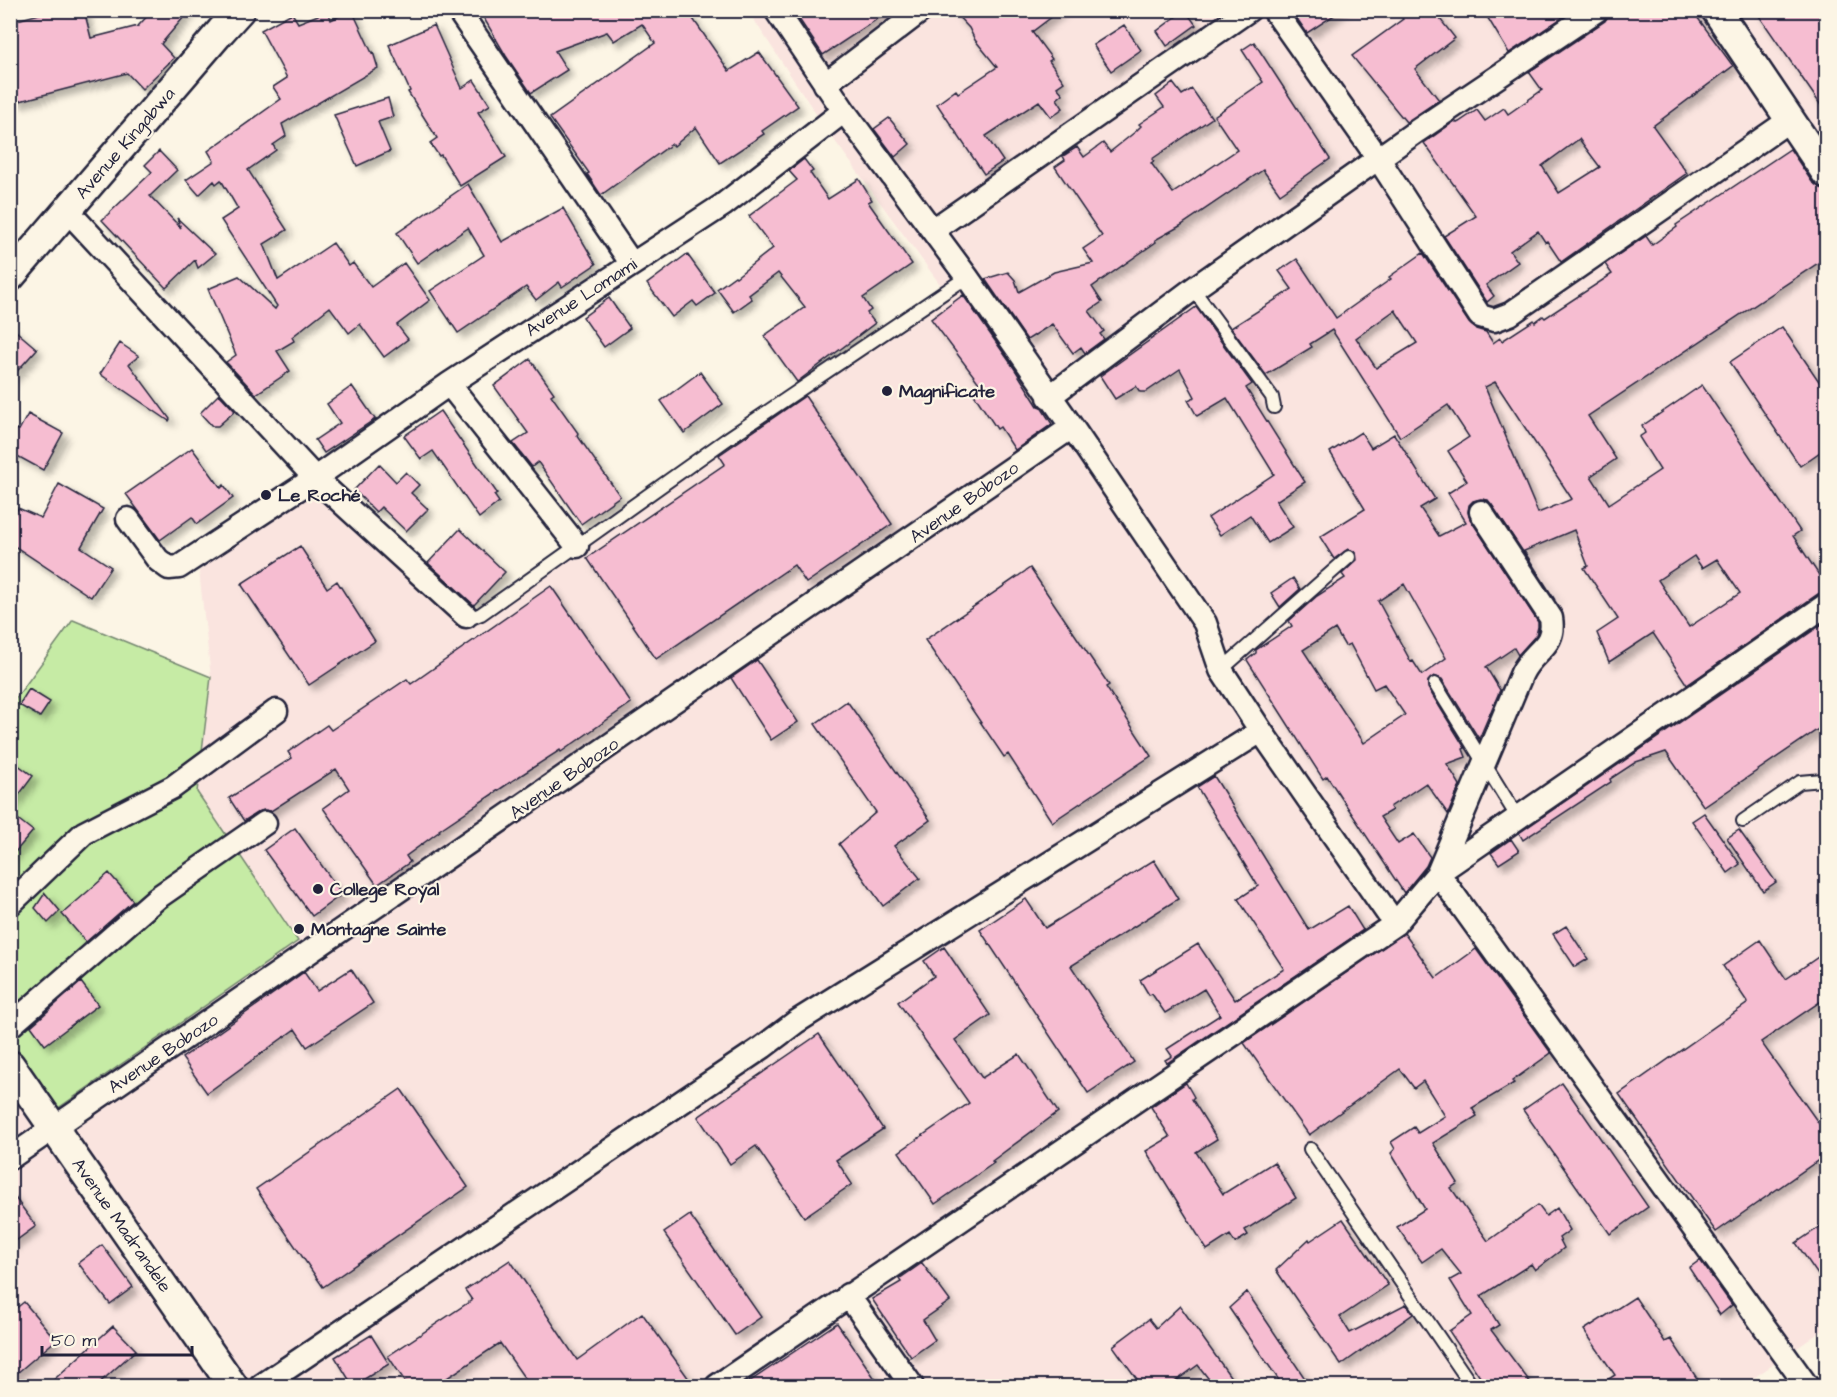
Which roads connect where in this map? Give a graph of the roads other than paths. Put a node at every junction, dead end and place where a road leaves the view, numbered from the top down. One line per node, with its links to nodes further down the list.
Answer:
1 (240, 10): 14 (street, Avenue Kingabwa)
2 (458, 10): 16 (street)
3 (776, 10): 9 (street)
4 (922, 10): 9 (street)
5 (1249, 10): 15 (street)
6 (1274, 10): 12 (street)
7 (1598, 10): 12 (street)
8 (1716, 10): 11 (street)
9 (825, 84): 10 (street)
10 (844, 111): 15 (street); 16 (street, Avenue Lomami)
11 (1791, 119): 12 (street); 13 (street)
12 (1378, 158): 19 (street)
13 (1827, 173)
14 (67, 210): 17 (street, Avenue Kingabwa); 24 (street)
15 (933, 230): 18 (street)
16 (632, 264): 20 (street, Avenue Lomami)
17 (10, 277)
18 (967, 277): 21 (street); 27 (lane)
19 (1193, 289): 21 (street); 22 (lane)
20 (449, 384): 24 (street, Avenue Lomami); 27 (street)
21 (1049, 397): 23 (street)
22 (1274, 407)
23 (1072, 427): 31 (street); 45 (street, Avenue Bobozo)
24 (315, 478): 26 (street, Avenue Lomami); 30 (street)
25 (1482, 512): 35 (street)
26 (128, 519)
27 (577, 546): 30 (lane)
28 (1349, 557): 31 (lane)
29 (1827, 605): 37 (street)
30 (466, 616)
31 (1221, 670): 34 (street)
32 (1435, 684): 35 (lane)
33 (276, 711): 41 (street)
34 (1261, 731): 42 (street); 50 (street)
35 (1484, 763): 37 (lane); 40 (street)
36 (1827, 783): 38 (lane)
37 (1518, 818): 40 (street)
38 (1743, 821)
39 (265, 823): 43 (street)
40 (1438, 873): 42 (street); 54 (street)
41 (10, 904)
42 (1395, 924): 48 (street)
43 (10, 1026)
44 (10, 1065): 45 (street, Avenue Madrandele)
45 (54, 1128): 47 (street, Avenue Bobozo); 49 (street, Avenue Madrandele)
46 (1310, 1149): 53 (lane)
47 (10, 1158)
48 (848, 1295): 51 (street); 52 (street)
49 (233, 1386)
50 (261, 1386)
51 (717, 1386)
52 (912, 1386)
53 (1472, 1386)
54 (1807, 1386)

